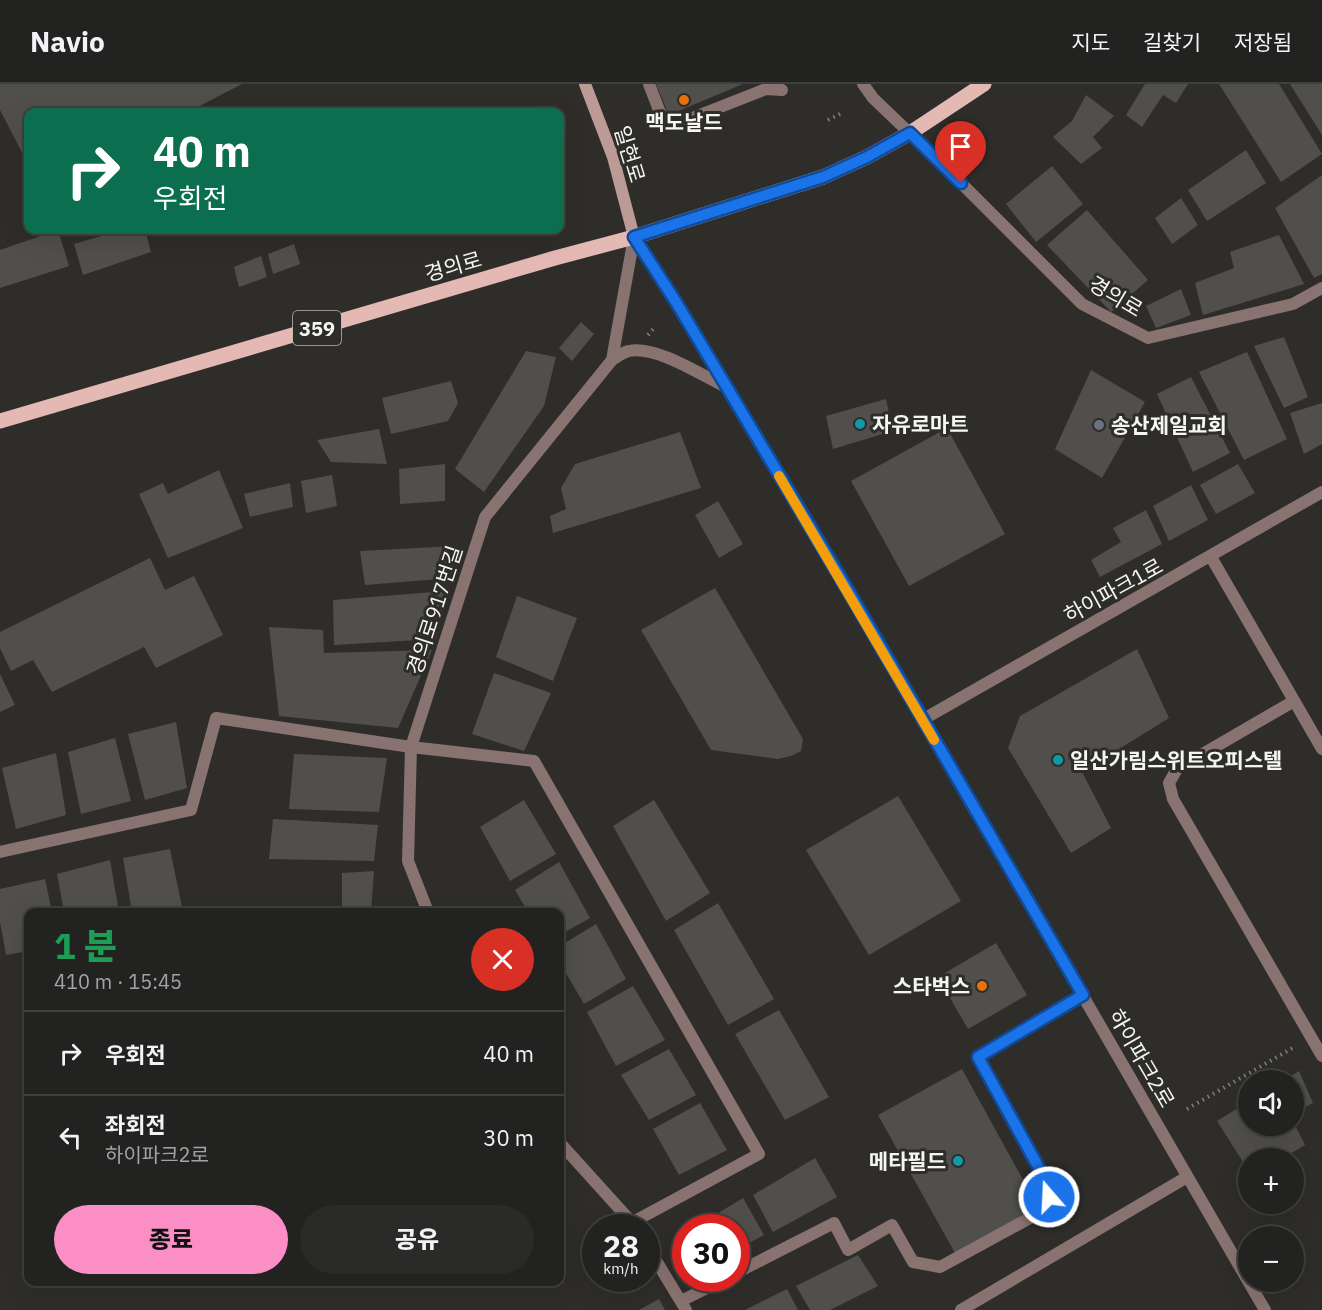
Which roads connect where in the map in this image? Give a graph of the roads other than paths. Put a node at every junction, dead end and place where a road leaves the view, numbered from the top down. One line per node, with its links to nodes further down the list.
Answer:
1 (585, 84): 7 (main road, 일현로)
2 (649, 84): 3 (street)
3 (778, 84)
4 (863, 84): 6 (street)
5 (984, 84): 6 (main road, 경의로 / 359)
6 (910, 133): 7 (main road, 경의로 / 359); 8 (street, 경의로)
7 (634, 237): 9 (street); 10 (street, 하이파크2로); 11 (main road, 경의로 / 359)
8 (1322, 288)
9 (612, 360): 10 (street); 16 (street, 경의로917번길)
10 (726, 387): 15 (street, 하이파크2로)
11 (0, 421)
12 (1322, 492): 13 (street, 하이파크1로)
13 (1211, 557): 14 (street); 15 (street, 하이파크1로)
14 (1293, 701): 17 (street); 21 (street)
15 (922, 720): 20 (street, 하이파크2로)
16 (411, 747): 18 (street); 19 (street, 경의로917번길); 25 (street)
17 (1322, 749)
18 (0, 852)
19 (426, 908)
20 (1083, 995): 23 (street, 하이파크2로); 27 (street)
21 (1322, 1056)
22 (564, 1147): 24 (street)
23 (1187, 1177): 26 (street, 하이파크2로); 32 (street)
24 (625, 1214)
25 (654, 1214)
26 (1238, 1264)
27 (750, 1266)
28 (660, 1267): 31 (street)
29 (705, 1292): 31 (street)
30 (1254, 1292): 33 (street, 하이파크2로)
31 (683, 1306)
32 (961, 1310)
33 (1265, 1310)

